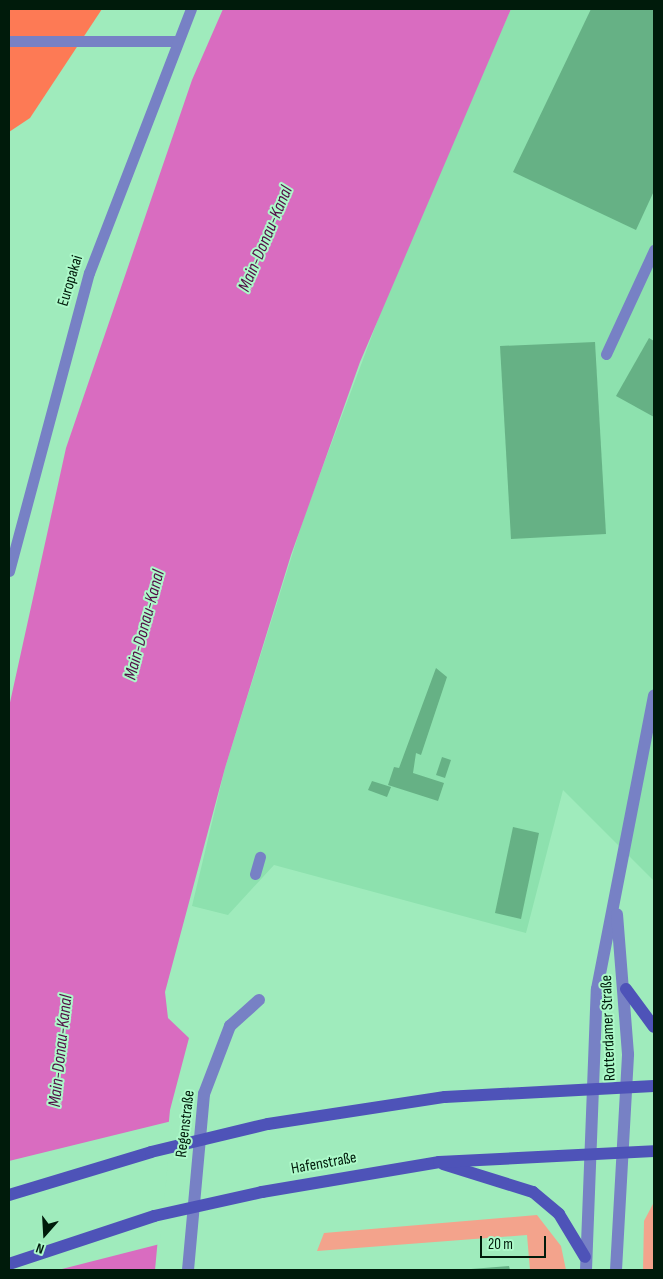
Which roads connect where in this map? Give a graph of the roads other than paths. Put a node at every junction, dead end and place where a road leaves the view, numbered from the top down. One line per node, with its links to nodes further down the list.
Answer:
1 (191, 9): 3 (lane, Europakai)
2 (9, 41): 3 (lane)
3 (176, 41): 6 (lane, Europakai)
4 (654, 250): 5 (lane)
5 (606, 354)
6 (9, 571)
7 (654, 695): 10 (street, Rotterdamer Straße)
8 (260, 857): 9 (lane)
9 (255, 874)
10 (616, 904): 11 (street, Rotterdamer Straße); 16 (street, Rotterdamer Straße)
11 (626, 989): 13 (main road); 14 (street, Rotterdamer Straße)
12 (259, 1000): 24 (street, Regenstraße)
13 (654, 1027)
14 (627, 1086): 15 (main road); 16 (main road); 17 (street, Rotterdamer Straße)
15 (654, 1086)
16 (590, 1087): 19 (street, Rotterdamer Straße); 21 (main road, bridge)
17 (624, 1151): 18 (main road, Hafenstraße); 19 (main road, Hafenstraße); 26 (street, Rotterdamer Straße)
18 (654, 1151)
19 (588, 1152): 20 (main road, Hafenstraße); 22 (street, Rotterdamer Straße)
20 (438, 1162): 22 (main road); 23 (main road, Hafenstraße, bridge)
21 (9, 1195)
22 (585, 1257): 25 (street, Rotterdamer Straße)
23 (9, 1264)
24 (188, 1270)
25 (586, 1270)
26 (616, 1270)

